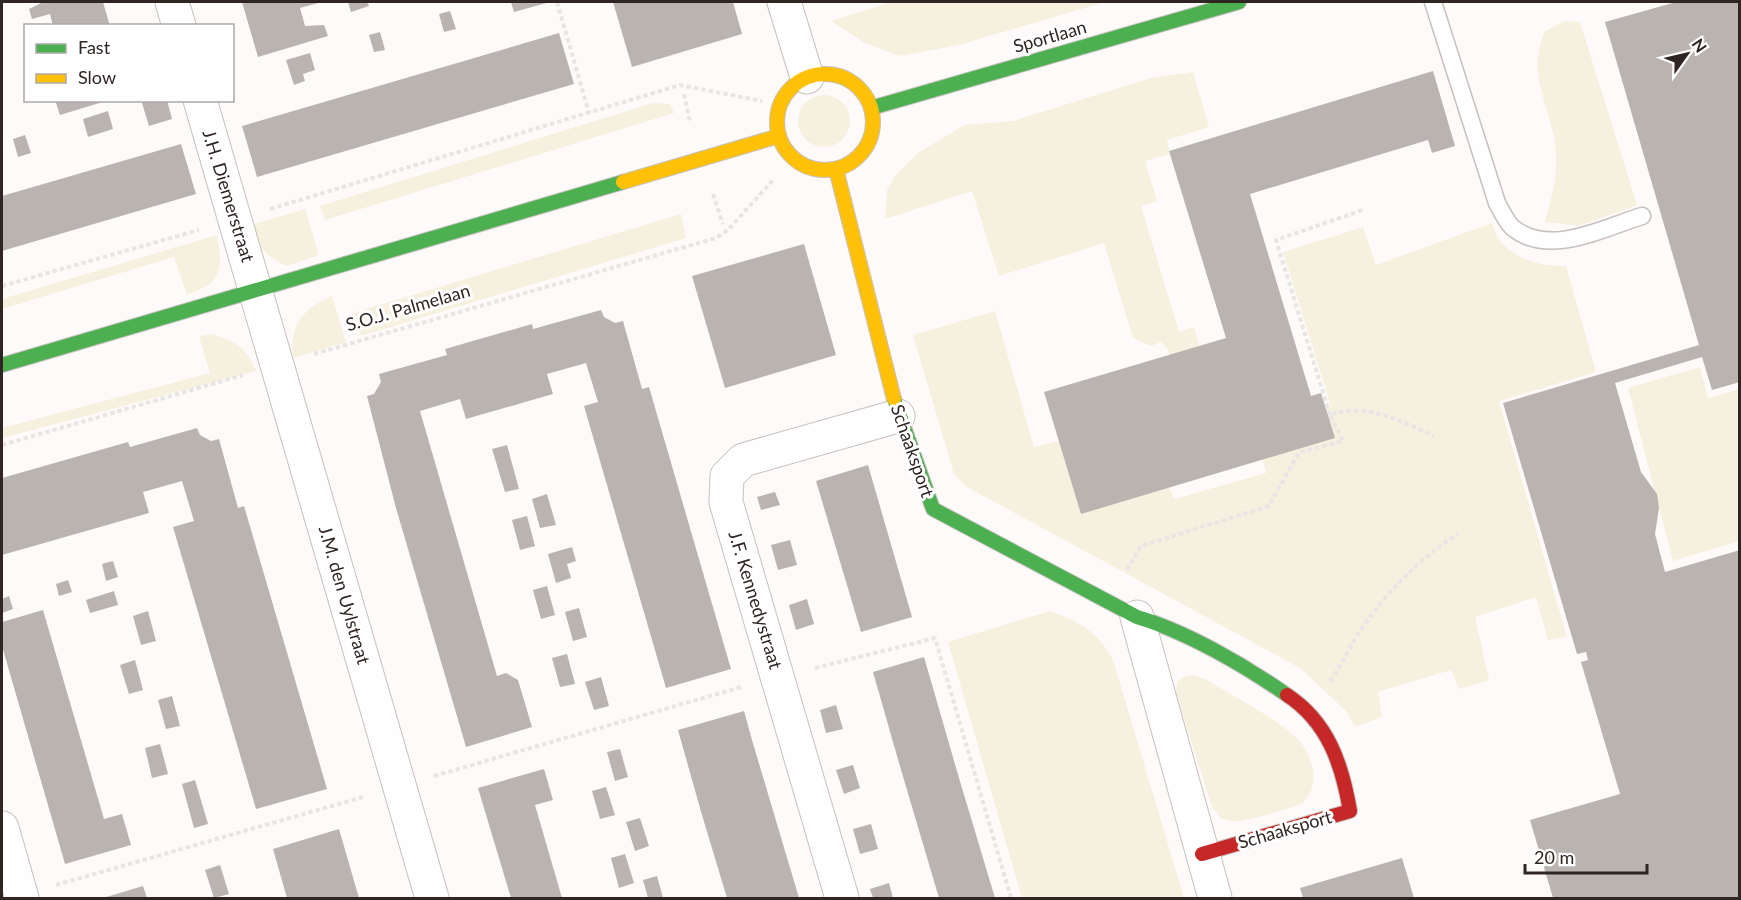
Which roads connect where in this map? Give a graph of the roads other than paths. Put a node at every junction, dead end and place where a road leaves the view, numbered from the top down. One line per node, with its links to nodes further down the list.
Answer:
1 (172, 2): 5 (street)
2 (783, 2): 6 (street)
3 (1239, 2): 8 (street, Sportlaan)
4 (1433, 2): 11 (lane)
5 (178, 24)
6 (807, 77): 8 (street); 9 (street)
7 (201, 102): 12 (street, J.H. Diemerstraat)
8 (871, 108): 10 (street)
9 (779, 136): 10 (street); 12 (street)
10 (836, 169): 14 (street, Schaaksport)
11 (1642, 216)
12 (258, 290): 13 (street); 19 (street, J.M. den Uylstraat)
13 (2, 365)
14 (898, 416): 15 (street, Schaaksport); 20 (street, J.F. Kennedystraat)
15 (1123, 610): 17 (street); 17 (street, Schaaksport)
16 (2, 828): 18 (street)
17 (1202, 854): 21 (street)
18 (22, 898)
19 (432, 898)
20 (842, 898)
21 (1215, 898)

